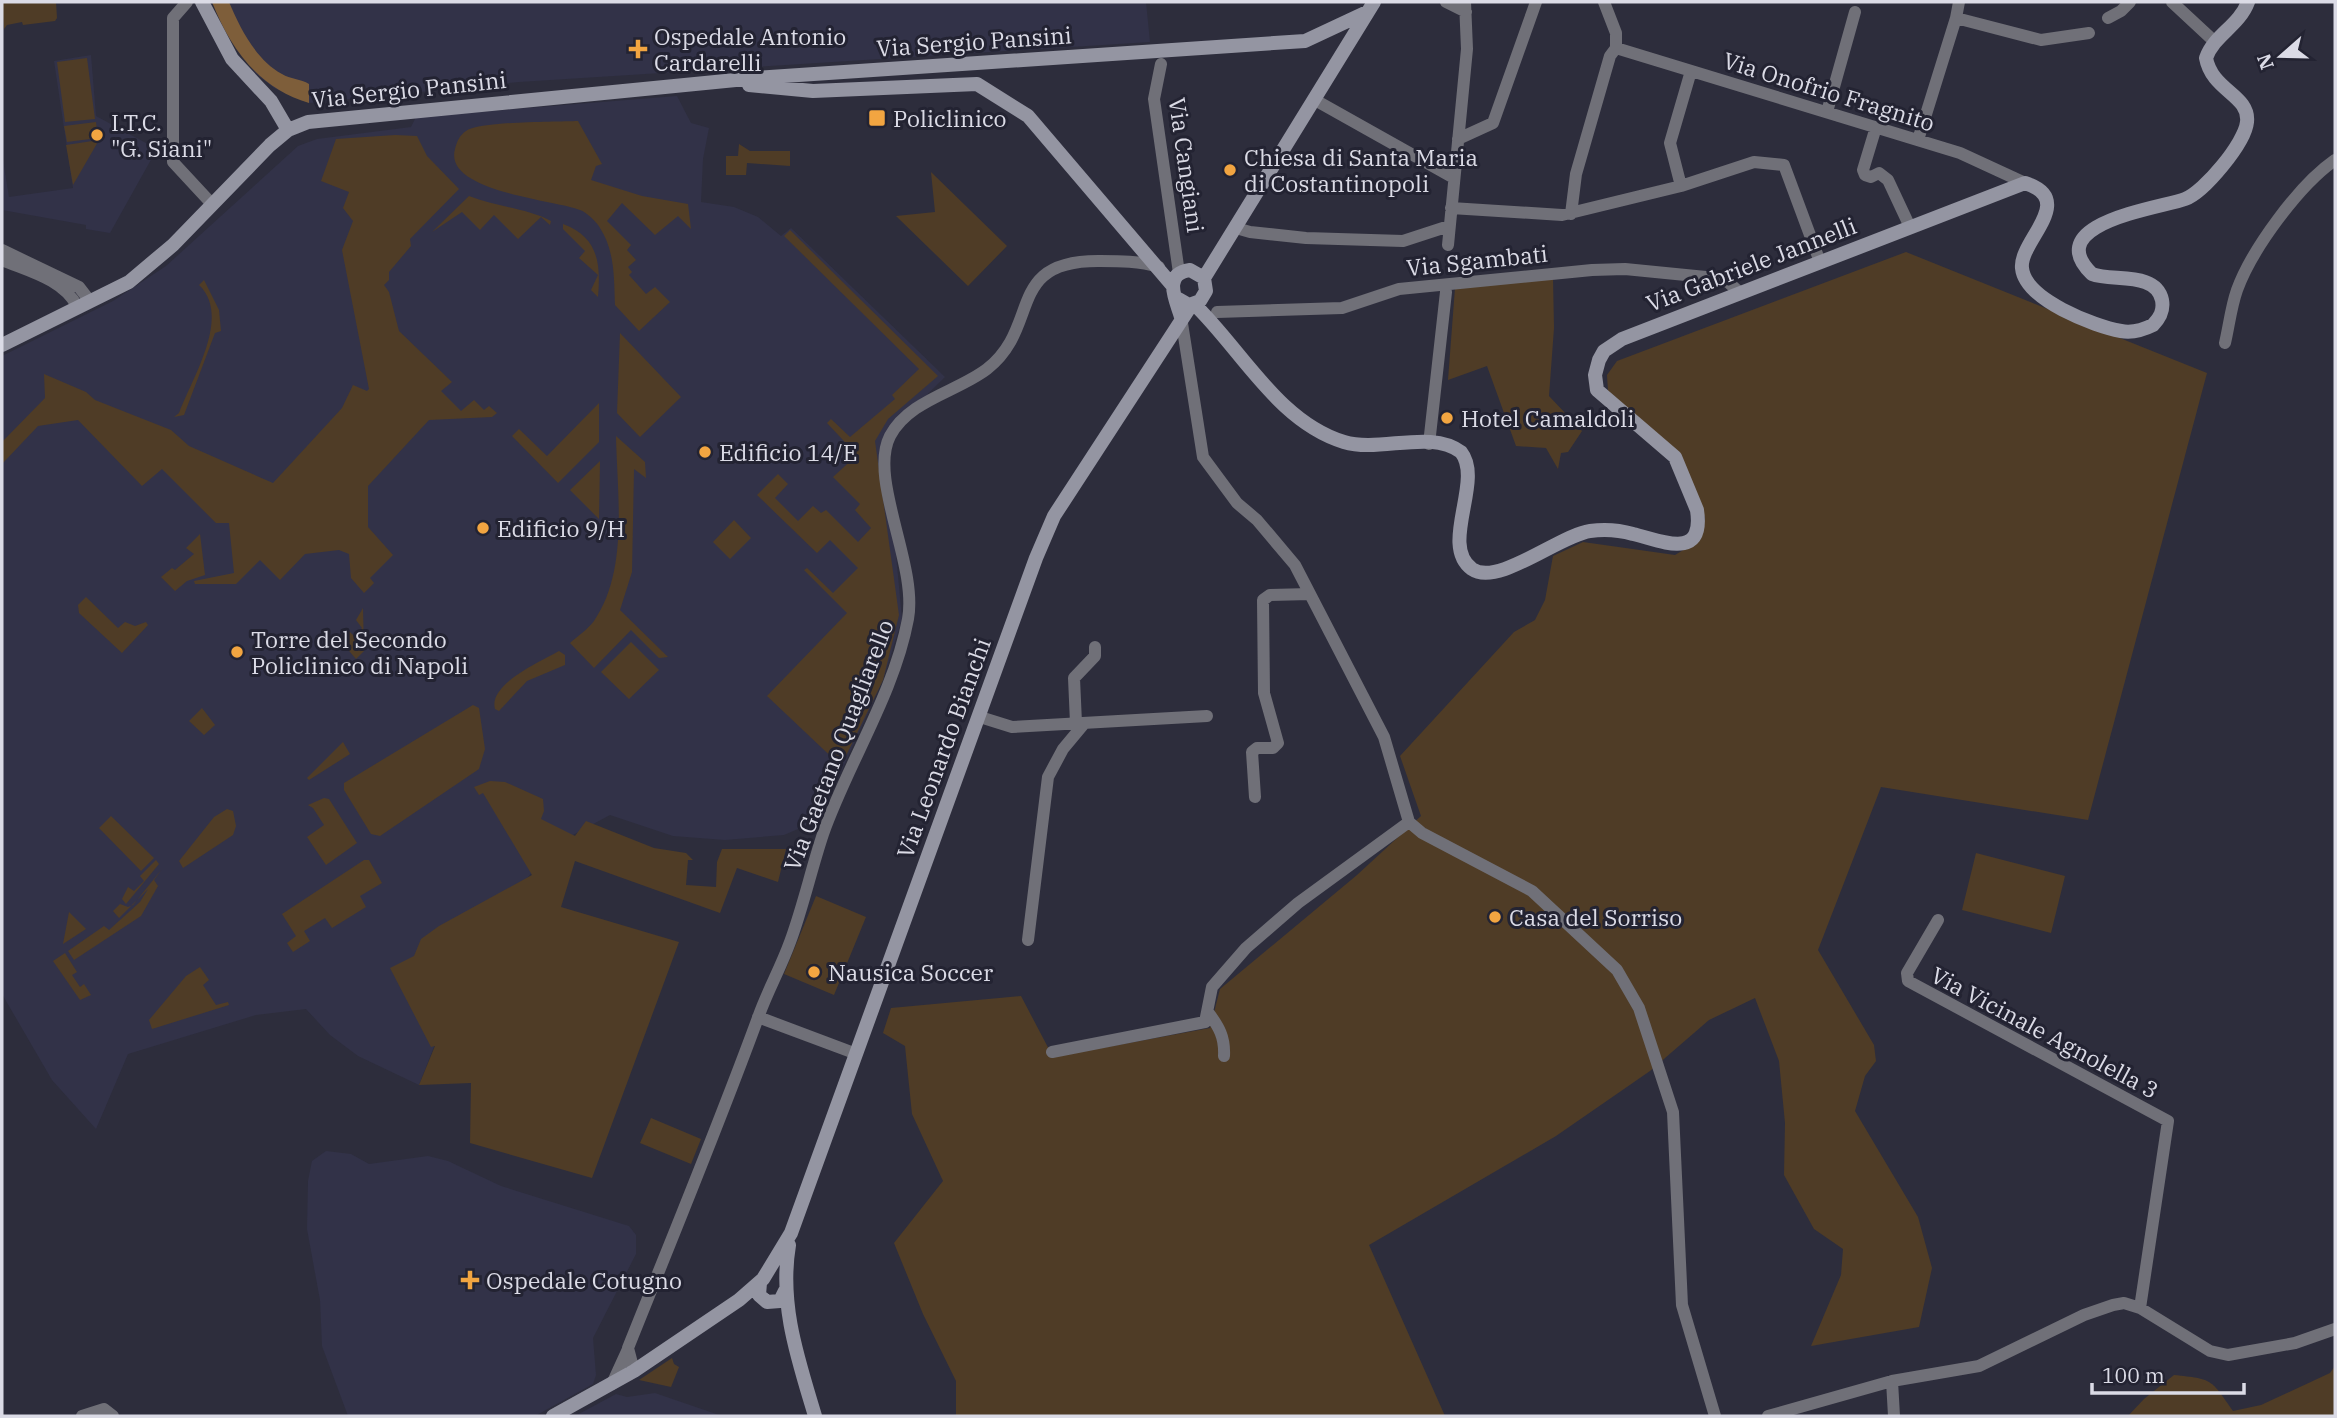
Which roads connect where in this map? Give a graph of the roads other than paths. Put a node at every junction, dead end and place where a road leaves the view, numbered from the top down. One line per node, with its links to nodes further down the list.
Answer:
1 (188, 2): 31 (street)
2 (202, 2): 24 (main road)
3 (1447, 2): 11 (street)
4 (1536, 2): 25 (street)
5 (1604, 2): 17 (street)
6 (1959, 2): 13 (street)
7 (2130, 2): 14 (street)
8 (2172, 2): 16 (street)
9 (2248, 2): 16 (main road)
10 (1371, 7): 20 (main road, Via Sergio Pansini); 21 (main road)
11 (1466, 7): 25 (street)
12 (1855, 12): 22 (street)
13 (1956, 18): 15 (street); 26 (street)
14 (2108, 18)
15 (2089, 33)
16 (2215, 42): 29 (main road)
17 (1616, 48): 19 (street, Via Onofrio Fragnito); 33 (street)
18 (1161, 64): 43 (street, Via Cangiani)
19 (1691, 71): 22 (street, Via Onofrio Fragnito); 30 (street)
20 (723, 83): 24 (main road, Via Sergio Pansini); 41 (main road)
21 (1315, 100): 28 (street); 36 (main road)
22 (1827, 112): 23 (street, Via Onofrio Fragnito)
23 (1876, 127): 26 (street, Via Onofrio Fragnito); 35 (street)
24 (288, 130): 31 (main road)
25 (1458, 139): 28 (street)
26 (1918, 141): 29 (street, Via Onofrio Fragnito)
27 (2335, 160): 50 (street)
28 (1454, 178): 32 (street)
29 (2025, 183): 35 (main road, Via Gabriele Jannelli)
30 (1681, 186): 33 (street); 40 (street)
31 (212, 202): 47 (main road)
32 (1451, 208): 33 (street); 34 (street)
33 (1571, 214)
34 (1449, 226): 36 (street); 37 (street)
35 (1910, 227): 40 (main road, Via Gabriele Jannelli)
36 (1236, 228): 42 (main road)
37 (1448, 245)
38 (2, 250): 47 (street)
39 (2, 260): 47 (street)
40 (1820, 262): 45 (main road, Via Gabriele Jannelli)
41 (1159, 267): 43 (main road); 63 (street, Via Gaetano Quagliarello)
42 (1204, 278): 43 (main road); 46 (main road)
43 (1175, 285): 46 (main road); 48 (main road)
44 (1446, 292): 52 (street)
45 (1738, 292): 49 (street, Via Sgambati); 52 (main road, Via Gabriele Jannelli)
46 (1197, 302): 48 (main road, Via Leonardo Bianchi); 49 (main road, Via Gabriele Jannelli)
47 (83, 303): 51 (main road)
48 (1181, 317): 53 (street); 56 (main road, Via Leonardo Bianchi)
49 (1214, 317): 52 (main road, Via Gabriele Jannelli)
50 (2225, 344)
51 (2, 345)
52 (1429, 443)
53 (1310, 594): 58 (street); 59 (street)
54 (1095, 647): 57 (street)
55 (1207, 716): 57 (street)
56 (980, 717): 57 (street); 65 (main road, Via Leonardo Bianchi)
57 (1079, 724): 61 (street)
58 (1255, 797)
59 (1409, 822): 62 (street); 84 (street)
60 (1938, 920): 71 (street, Via Vicinale Agnolella 3)
61 (1028, 940)
62 (1208, 1012): 64 (street); 66 (street)
63 (758, 1017): 65 (street); 75 (street, Via Gaetano Quagliarello)
64 (1052, 1052)
65 (854, 1053): 67 (main road, Via Leonardo Bianchi)
66 (1224, 1056)
67 (791, 1233): 68 (main road, Via Leonardo Bianchi); 69 (main road, Via Leonardo Bianchi)
68 (762, 1281): 69 (main road); 70 (main road); 72 (main road)
69 (785, 1288): 70 (main road); 73 (main road, Via Leonardo Bianchi)
70 (767, 1302): 72 (main road); 73 (main road)
71 (2140, 1308): 74 (street); 77 (street)
72 (723, 1312): 76 (main road)
73 (789, 1329): 83 (main road)
74 (2335, 1329)
75 (628, 1349): 76 (street); 78 (street, Via Gaetano Quagliarello)
76 (634, 1371): 78 (main road)
77 (1892, 1381): 79 (street); 86 (street)
78 (612, 1384): 82 (main road)
79 (1812, 1411): 85 (street)
80 (82, 1416): 81 (street)
81 (113, 1416)
82 (553, 1416)
83 (815, 1416)
84 (1715, 1416)
85 (1768, 1416)
86 (1894, 1416)

